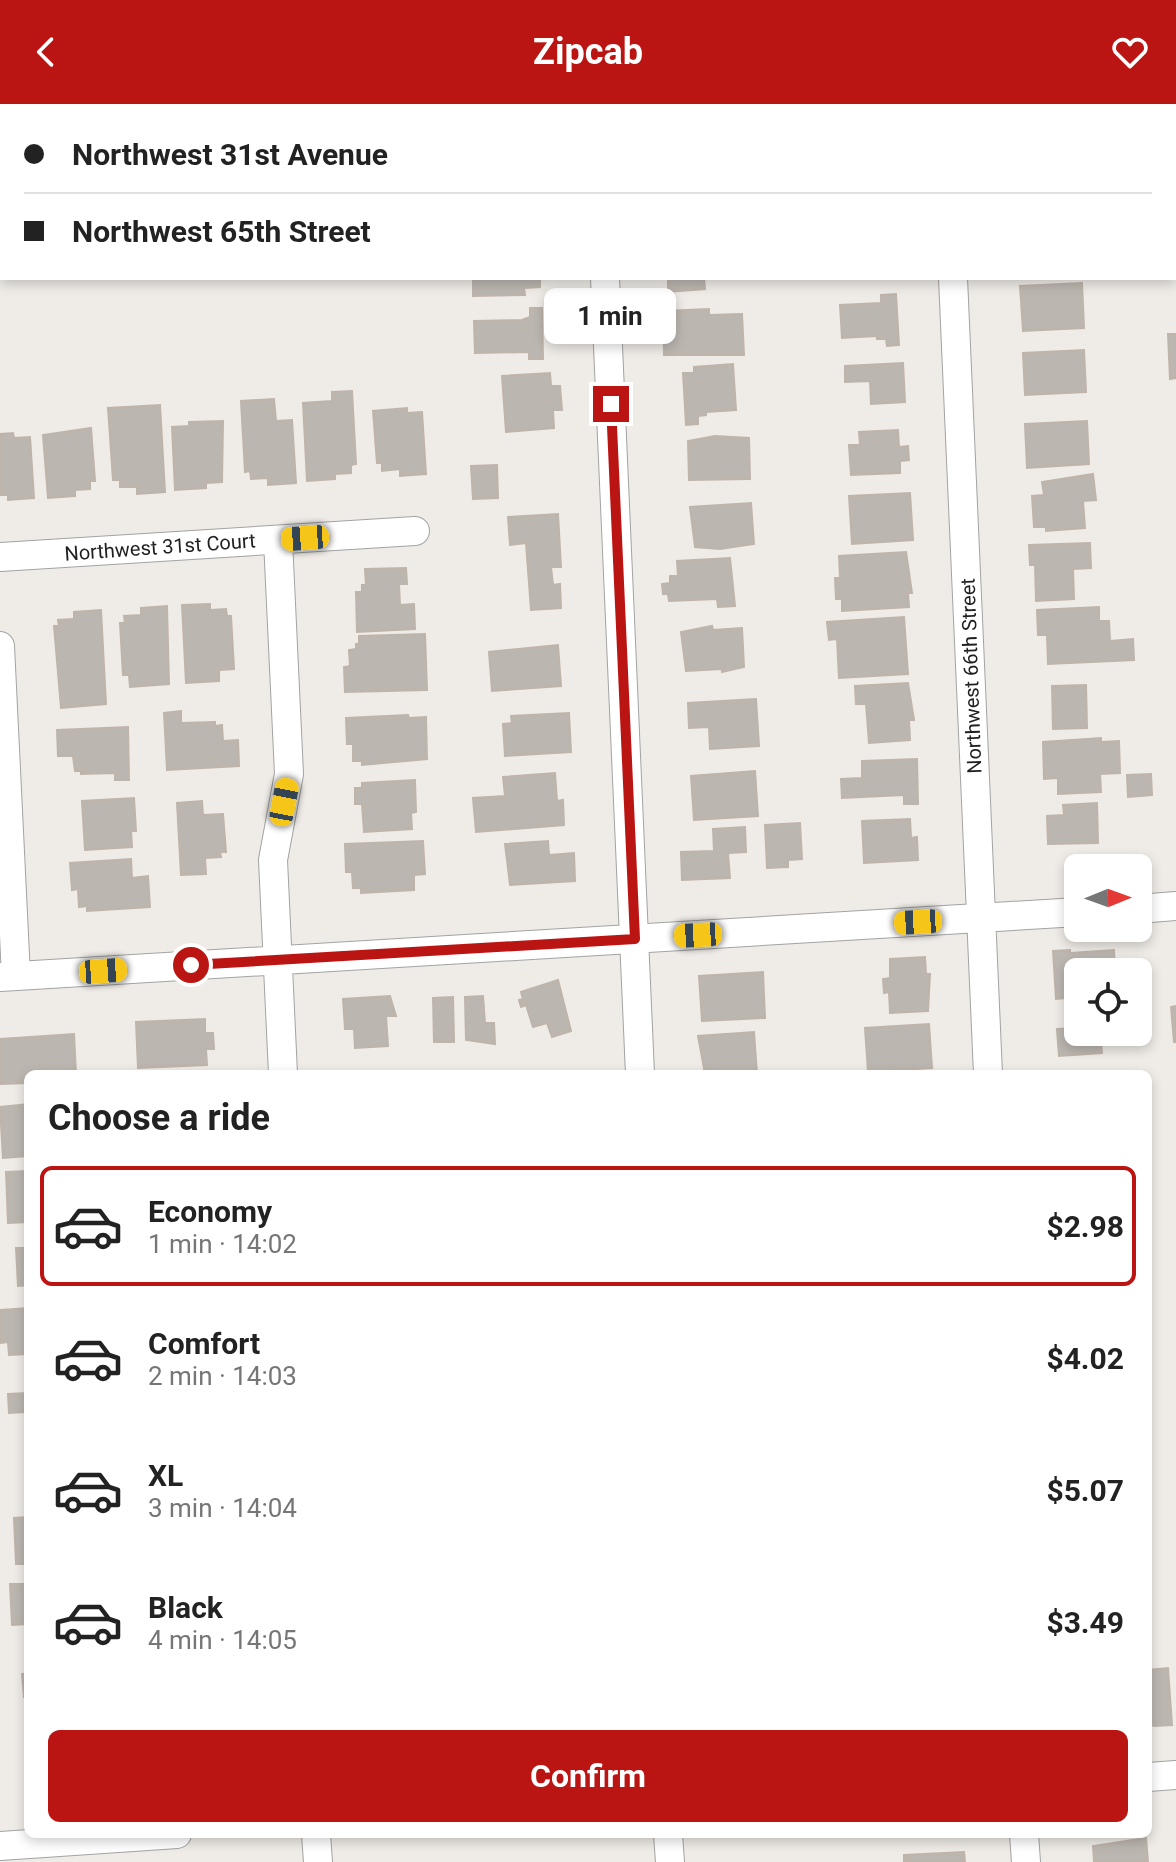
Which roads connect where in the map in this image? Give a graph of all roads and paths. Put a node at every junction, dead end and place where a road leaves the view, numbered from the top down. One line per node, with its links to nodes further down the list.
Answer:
1 (605, 280): 11 (street)
2 (953, 280): 10 (street, Northwest 66th Street)
3 (415, 531): 4 (street, Northwest 31st Court)
4 (278, 540): 5 (street, Northwest 31st Court); 12 (street)
5 (0, 557)
6 (0, 646): 13 (street)
7 (1176, 906): 8 (street)
8 (1152, 908)
9 (1064, 913): 10 (street)
10 (981, 918): 11 (street); 16 (street, Northwest 66th Street)
11 (635, 939): 12 (street); 15 (street)
12 (278, 960): 13 (street); 14 (street)
13 (8, 977)
14 (283, 1070)
15 (640, 1070)
16 (988, 1070)
17 (1176, 1775): 18 (street)
18 (1152, 1777)
19 (118, 1838): 23 (street)
20 (316, 1838): 24 (street)
21 (668, 1838): 25 (street)
22 (1024, 1838): 26 (street)
23 (0, 1846)
24 (318, 1862)
25 (670, 1862)
26 (1026, 1862)

